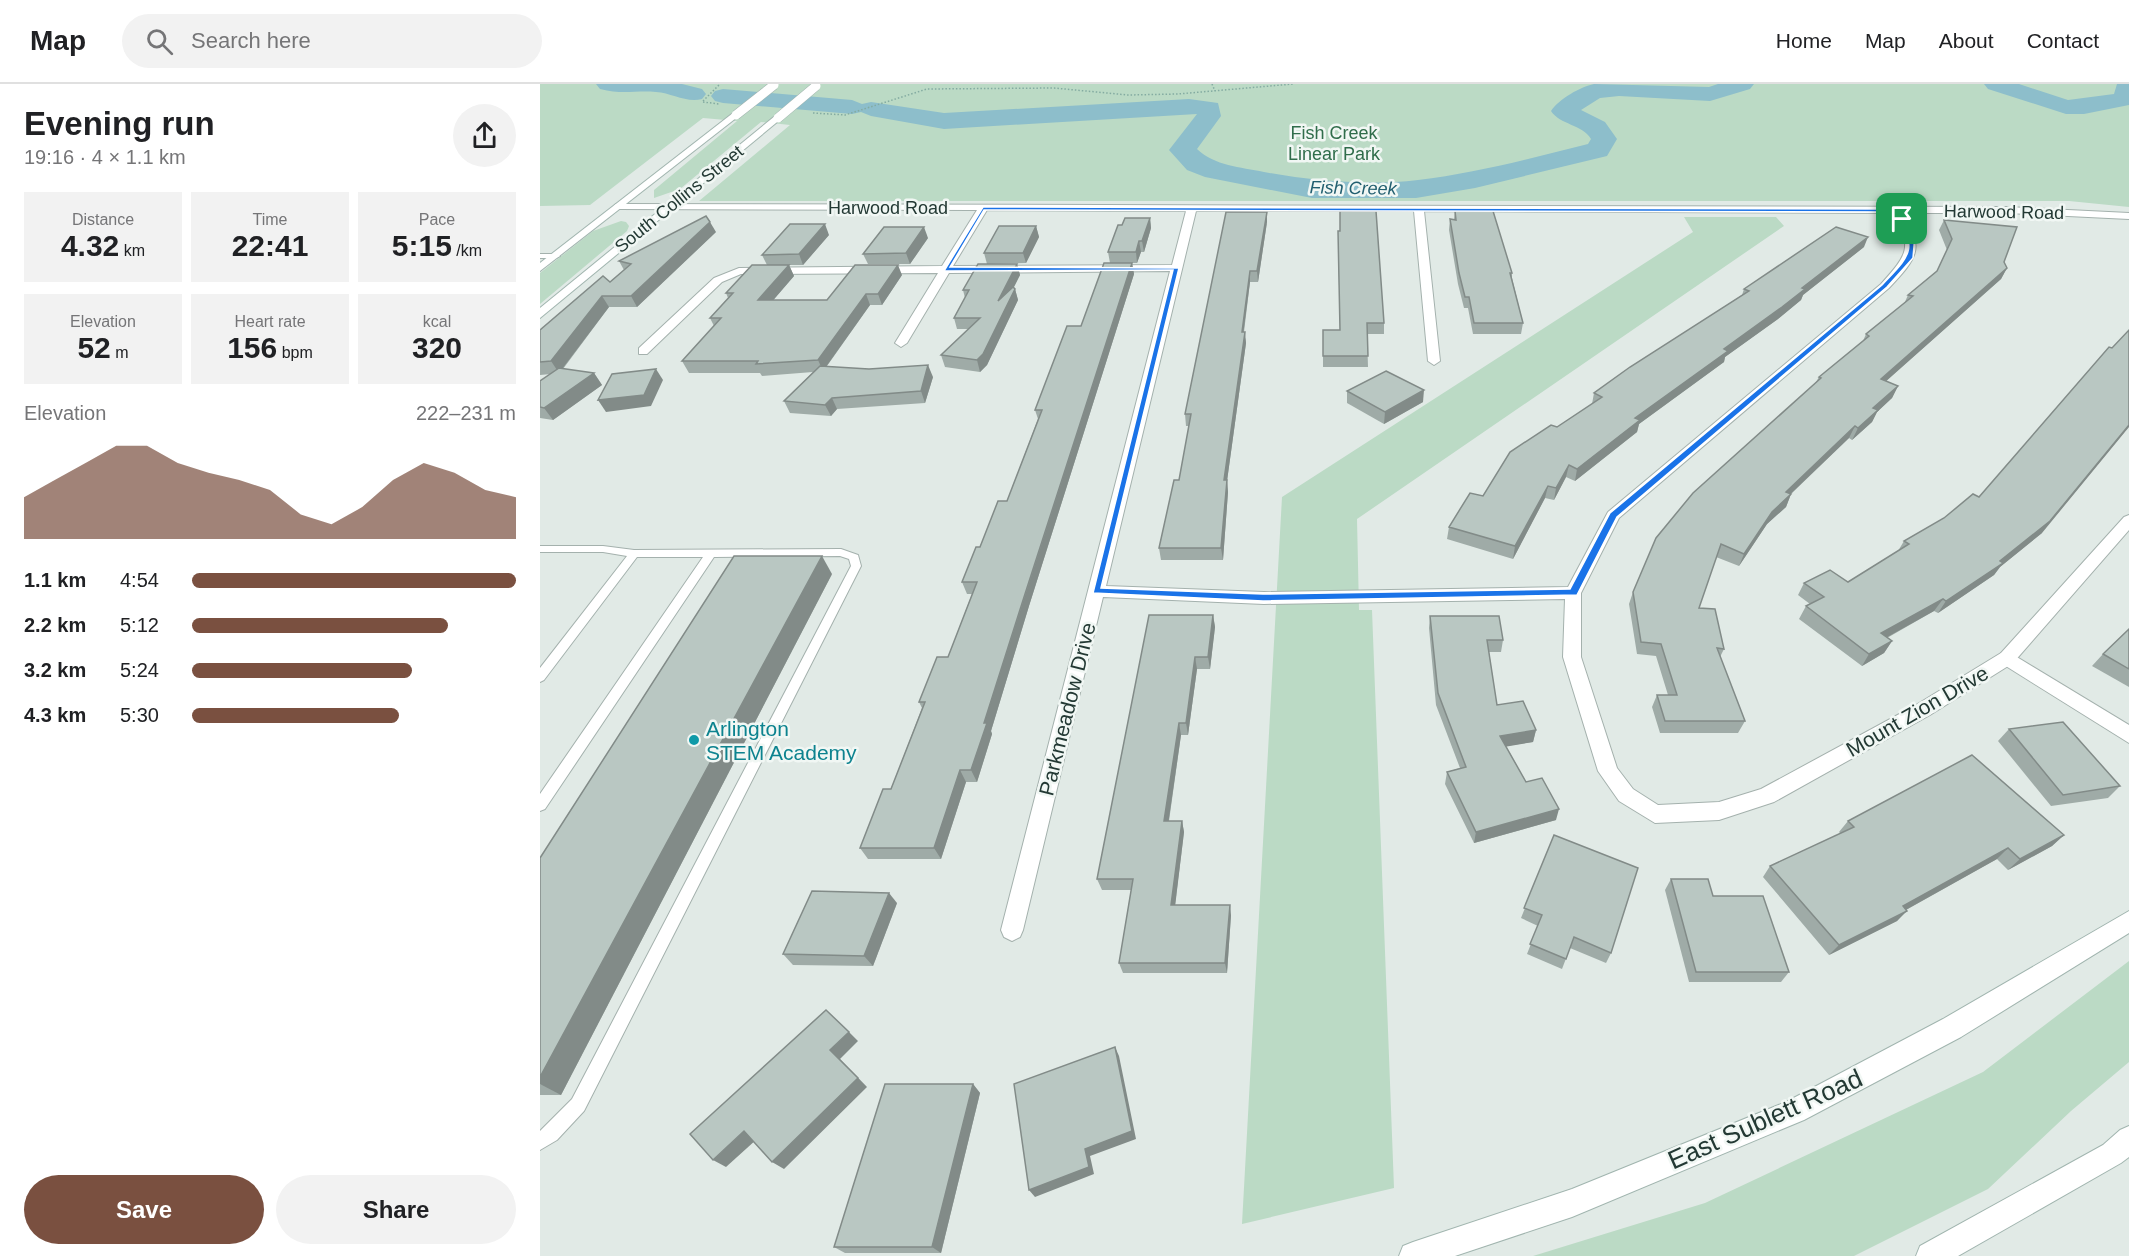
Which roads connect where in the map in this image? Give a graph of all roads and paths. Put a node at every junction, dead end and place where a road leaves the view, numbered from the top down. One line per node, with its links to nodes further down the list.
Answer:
1 (720, 84): 7 (path)
2 (775, 84): 9 (street, South Collins Street, bridge)
3 (1212, 84): 6 (path)
4 (1293, 84): 6 (path)
5 (817, 85): 10 (street, South Collins Street, bridge)
6 (1215, 91): 8 (path)
7 (726, 104)
8 (805, 112)
9 (619, 206): 10 (street, Harwood Road); 17 (street, South Collins Street)
10 (668, 207): 11 (street, Harwood Road); 21 (street, South Collins Street)
11 (983, 208): 12 (street, Harwood Road); 20 (street)
12 (1191, 209): 13 (street, Harwood Road); 19 (street, Parkmeadow Drive)
13 (1419, 209): 14 (street, Harwood Road); 24 (street)
14 (1896, 211): 15 (street, Harwood Road); 30 (street)
15 (2129, 216)
16 (540, 256): 17 (lane)
17 (556, 256): 18 (street, South Collins Street)
18 (540, 268)
19 (1176, 268): 20 (street); 29 (street, Parkmeadow Drive)
20 (946, 269): 22 (street); 23 (street)
21 (540, 314)
22 (901, 343)
23 (643, 351)
24 (1434, 361)
25 (2129, 520): 31 (street, Mount Zion Drive)
26 (540, 549): 28 (lane)
27 (711, 553): 28 (lane); 34 (lane); 38 (lane)
28 (634, 554): 32 (lane)
29 (1096, 591): 30 (street); 36 (street, Parkmeadow Drive)
30 (1573, 592): 31 (street, Mount Zion Drive)
31 (2007, 658): 33 (street)
32 (540, 677)
33 (2129, 735)
34 (540, 804)
35 (2129, 921): 39 (street, East Sublett Road)
36 (1012, 930)
37 (2129, 1139): 40 (street)
38 (540, 1141)
39 (1413, 1256)
40 (1930, 1256)

